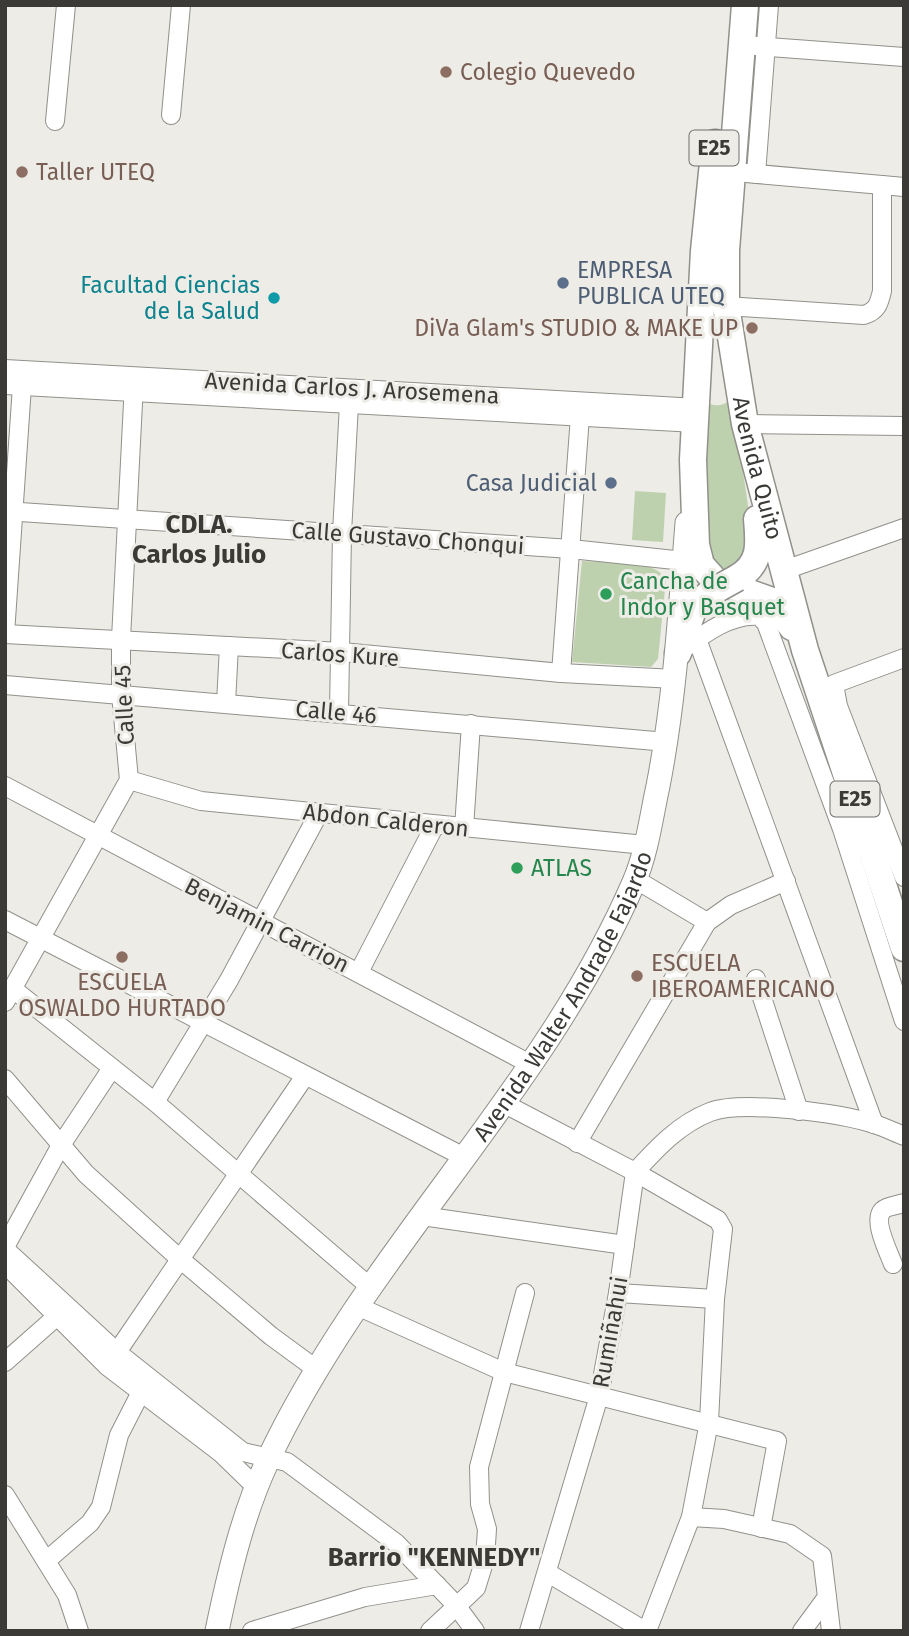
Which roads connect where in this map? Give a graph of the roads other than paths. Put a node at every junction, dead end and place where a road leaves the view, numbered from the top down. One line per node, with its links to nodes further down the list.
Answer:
1 (66, 5): 9 (street)
2 (181, 5): 8 (street)
3 (728, 5): 16 (highway, Avenida Walter Andrade Fajardo / E25)
4 (746, 5): 6 (highway, E25)
5 (769, 5): 6 (street)
6 (754, 46): 7 (street); 10 (highway, E25); 11 (street)
7 (904, 57)
8 (172, 115)
9 (55, 121)
10 (730, 172): 11 (street); 14 (highway, E25)
11 (756, 174): 12 (street)
12 (882, 185): 13 (street); 14 (street)
13 (904, 187)
14 (726, 306): 15 (highway, Avenida Quito / E25)
15 (735, 359): 16 (highway); 23 (highway, Avenida Quito / E25)
16 (700, 360): 22 (highway, Avenida Walter Andrade Fajardo / E25)
17 (5, 369): 18 (street, Avenida Carlos J. Arosemena)
18 (134, 384): 19 (street, Avenida Carlos J. Arosemena); 20 (street, Avenida Carlos J. Arosemena); 22 (street, Avenida Carlos J. Arosemena); 28 (street, Calle 45)
19 (14, 386): 27 (street)
20 (349, 404): 21 (street, Avenida Carlos J. Arosemena); 30 (street)
21 (580, 416): 22 (street, Avenida Carlos J. Arosemena); 31 (street)
22 (697, 416): 26 (highway, Avenida Walter Andrade Fajardo / E25)
23 (745, 424): 24 (street); 25 (highway, Avenida Quito / E25)
24 (904, 426)
25 (751, 454): 33 (highway, Avenida Quito / E25); 34 (highway)
26 (693, 460): 32 (main road, Avenida Walter Andrade Fajardo); 35 (highway)
27 (9, 511): 28 (street, Calle Gustavo Chonqui); 36 (street)
28 (126, 520): 30 (street, Calle Gustavo Chonqui); 37 (street, Calle 45)
29 (904, 528): 33 (street)
30 (342, 533): 31 (street, Calle Gustavo Chonqui); 40 (street)
31 (571, 549): 32 (street, Calle Gustavo Chonqui); 43 (street)
32 (684, 561): 41 (main road, Avenida Walter Andrade Fajardo)
33 (782, 571): 38 (highway, Avenida Quito / E25)
34 (737, 583): 35 (highway, bridge); 38 (highway)
35 (710, 584): 41 (highway)
36 (5, 634): 37 (street, Carlos Kure)
37 (121, 639): 39 (street, Carlos Kure); 45 (street, Calle 45)
38 (792, 642): 41 (street); 60 (highway, Avenida Quito / E25); 70 (street)
39 (229, 646): 40 (street, Carlos Kure); 46 (street)
40 (342, 652): 43 (street, Carlos Kure); 47 (street)
41 (683, 657): 43 (street, Carlos Kure); 49 (main road, Avenida Walter Andrade Fajardo); 59 (street)
42 (904, 657): 57 (street)
43 (561, 673)
44 (5, 685): 45 (street, Calle 46)
45 (121, 694): 46 (street, Calle 46); 50 (street, Calle 45)
46 (226, 703): 47 (street, Calle 46)
47 (339, 712): 48 (street, Calle 46)
48 (471, 724): 49 (street, Calle 46); 54 (street)
49 (667, 742): 56 (main road, Avenida Walter Andrade Fajardo)
50 (129, 780): 52 (street, Abdon Calderon); 55 (street)
51 (5, 786): 55 (street, Benjamin Carrion)
52 (319, 813): 53 (street, Abdon Calderon); 62 (street)
53 (435, 825): 54 (street, Abdon Calderon); 66 (street)
54 (464, 828): 56 (street, Abdon Calderon)
55 (97, 836): 62 (street, Benjamin Carrion); 64 (street)
56 (645, 845): 58 (main road, Avenida Walter Andrade Fajardo)
57 (904, 877)
58 (635, 879): 63 (street); 71 (main road, Avenida Walter Andrade Fajardo)
59 (786, 881): 63 (street); 78 (street)
60 (897, 903): 65 (highway, Avenida Quito / E25)
61 (5, 920): 64 (street)
62 (260, 922): 66 (street, Benjamin Carrion); 69 (street)
63 (708, 922): 80 (street)
64 (40, 938): 68 (street); 69 (street)
65 (904, 948)
66 (359, 972): 71 (street, Benjamin Carrion)
67 (757, 979): 77 (street)
68 (9, 995): 72 (street)
69 (204, 1020): 73 (street); 75 (street)
70 (904, 1021)
71 (530, 1064): 76 (main road, Avenida Walter Andrade Fajardo)
72 (112, 1068): 75 (street); 81 (street)
73 (305, 1076): 82 (street); 84 (street)
74 (5, 1079): 81 (street)
75 (155, 1102): 84 (street)
76 (503, 1103): 80 (street); 82 (main road, Avenida Walter Andrade Fajardo)
77 (799, 1111): 78 (street); 83 (street)
78 (874, 1124): 79 (street)
79 (904, 1136)
80 (577, 1143): 83 (street)
81 (61, 1144): 88 (street); 89 (street)
82 (464, 1157): 86 (main road, Avenida Walter Andrade Fajardo)
83 (635, 1172): 87 (street, Rumiñahui); 95 (street)
84 (237, 1173): 89 (street); 92 (street)
85 (904, 1203): 91 (street)
86 (422, 1216): 87 (street); 92 (main road, Avenida Walter Andrade Fajardo)
87 (625, 1245): 94 (street, Rumiñahui)
88 (5, 1248): 98 (street)
89 (180, 1259): 98 (street); 100 (street)
90 (5, 1264): 97 (street)
91 (893, 1264)
92 (370, 1287): 96 (main road, Avenida Walter Andrade Fajardo)
93 (525, 1293): 101 (street)
94 (618, 1293): 95 (street); 103 (street, Rumiñahui)
95 (715, 1299): 104 (street)
96 (357, 1306): 100 (main road, Avenida Walter Andrade Fajardo); 101 (street)
97 (56, 1317): 99 (street); 102 (street)
98 (117, 1352): 105 (street)
99 (5, 1362)
100 (316, 1369): 105 (main road, Avenida Walter Andrade Fajardo)
101 (504, 1372): 103 (street); 114 (street)
102 (140, 1394): 106 (street); 110 (street)
103 (599, 1396): 104 (street); 111 (street, Rumiñahui)
104 (709, 1422): 108 (street); 109 (street)
105 (268, 1458): 106 (main road, Avenida Walter Andrade Fajardo); 112 (street)
106 (256, 1487): 116 (main road, Avenida Walter Andrade Fajardo)
107 (5, 1495): 110 (street)
108 (691, 1517): 109 (street); 121 (street)
109 (761, 1528): 113 (street)
110 (46, 1561): 115 (street)
111 (548, 1573): 120 (street, Rumiñahui); 121 (street)
112 (437, 1585): 114 (street); 117 (street)
113 (827, 1597): 122 (street); 123 (street)
114 (455, 1604): 118 (street); 119 (street)
115 (79, 1631)
116 (217, 1631)
117 (252, 1631)
118 (430, 1631)
119 (475, 1631)
120 (529, 1631)
121 (646, 1631)
122 (802, 1631)
123 (831, 1631)

